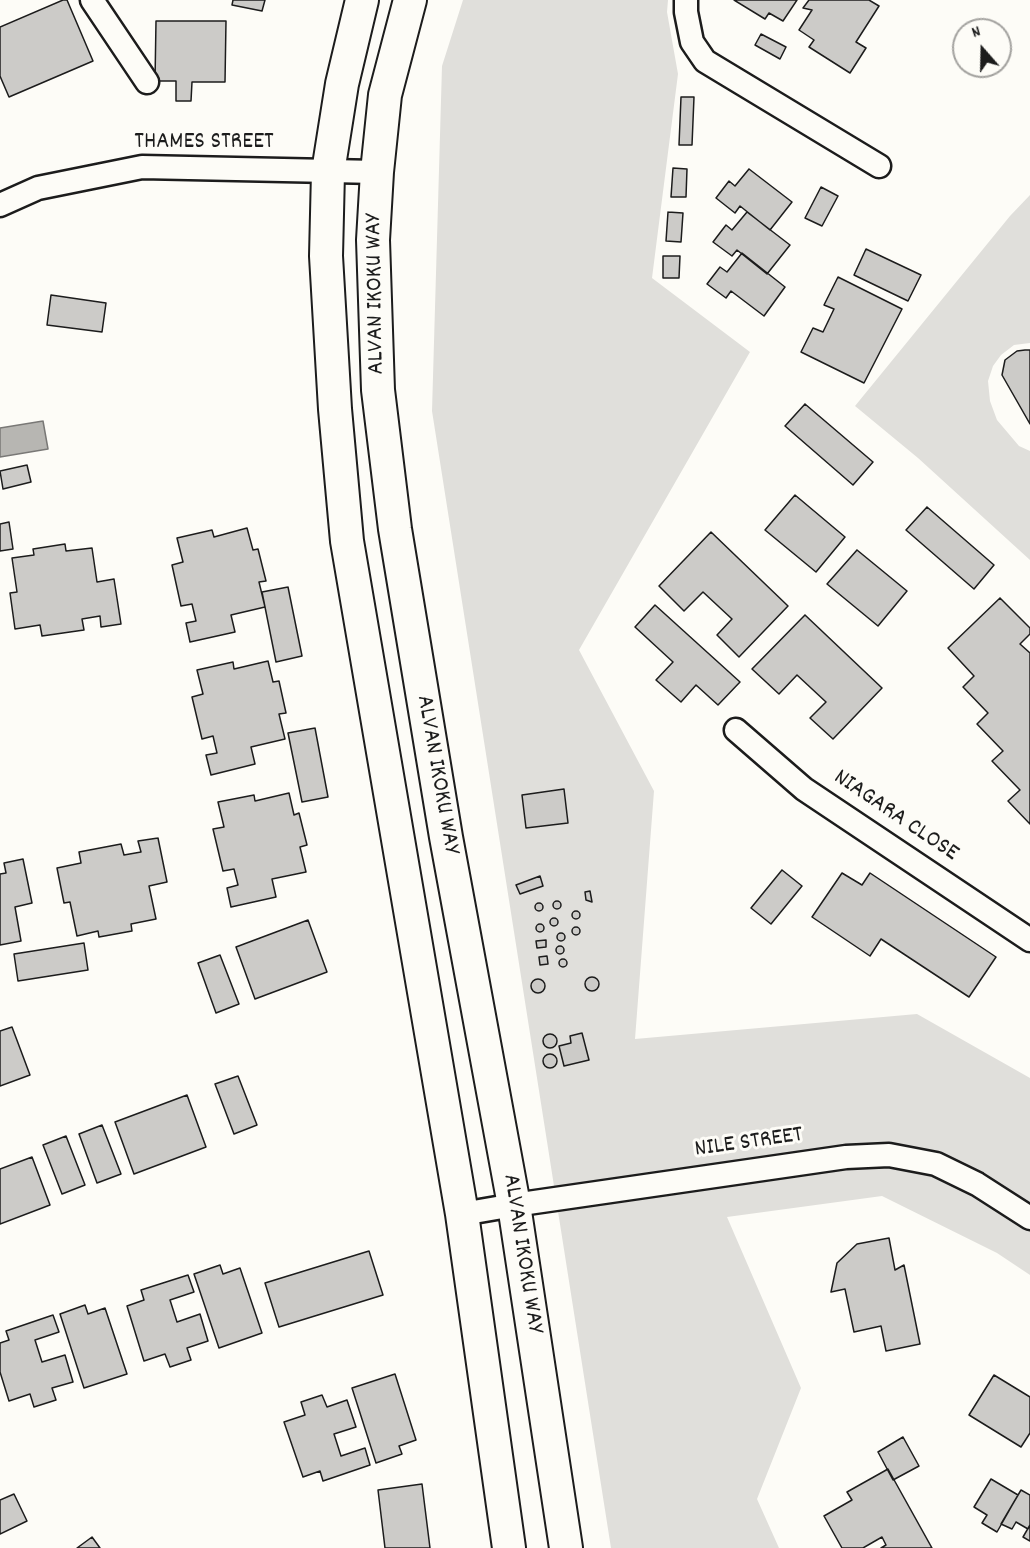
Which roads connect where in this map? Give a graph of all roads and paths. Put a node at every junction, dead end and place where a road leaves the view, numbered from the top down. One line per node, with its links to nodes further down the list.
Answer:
1 (92, 0): 5 (street)
2 (362, 0): 7 (street, ALVAN IKOKU WAY)
3 (410, 0): 8 (street, ALVAN IKOKU WAY)
4 (686, 0): 6 (street)
5 (147, 82)
6 (879, 166)
7 (328, 172): 8 (street, THAMES STREET); 9 (street, THAMES STREET); 13 (street, ALVAN IKOKU WAY)
8 (377, 172): 12 (street, ALVAN IKOKU WAY)
9 (0, 205)
10 (736, 730): 11 (street, NIAGARA CLOSE)
11 (1030, 940)
12 (514, 1205): 13 (street, NILE STREET); 14 (street, NILE STREET); 16 (street, ALVAN IKOKU WAY)
13 (462, 1214): 15 (street, ALVAN IKOKU WAY)
14 (1030, 1218)
15 (509, 1548)
16 (566, 1548)

